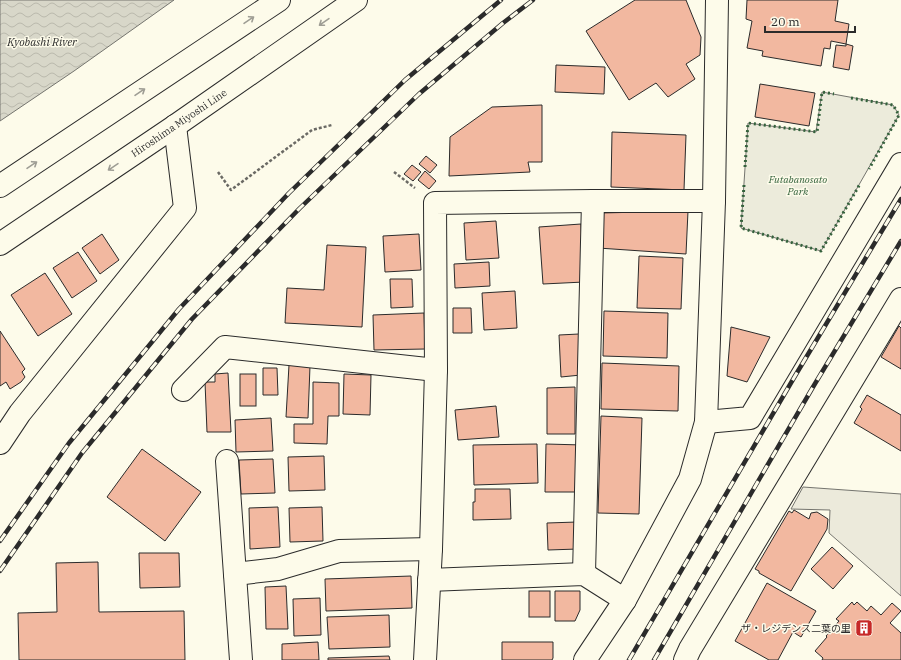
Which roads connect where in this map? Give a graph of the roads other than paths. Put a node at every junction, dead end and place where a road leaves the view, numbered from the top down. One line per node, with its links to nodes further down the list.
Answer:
1 (279, 0): 6 (street, one-way to 1)
2 (356, 0): 4 (street, Hiroshima Miyoshi Line, one-way to 4)
3 (717, 0): 8 (street)
4 (175, 126): 9 (street, Hiroshima Miyoshi Line, one-way to 9); 14 (street)
5 (901, 164): 13 (street)
6 (0, 186)
7 (593, 201): 8 (street); 11 (street); 18 (street)
8 (714, 201): 13 (street)
9 (0, 244)
10 (901, 299): 24 (street)
11 (436, 370): 12 (street); 16 (street)
12 (183, 390)
13 (706, 422): 20 (street)
14 (0, 443)
15 (227, 460): 17 (street)
16 (431, 549): 17 (street); 19 (street)
17 (235, 574): 21 (street)
18 (584, 574): 19 (street); 20 (street)
19 (429, 580): 22 (street)
20 (625, 600): 23 (street)
21 (241, 660)
22 (425, 660)
23 (585, 660)
24 (685, 660)

